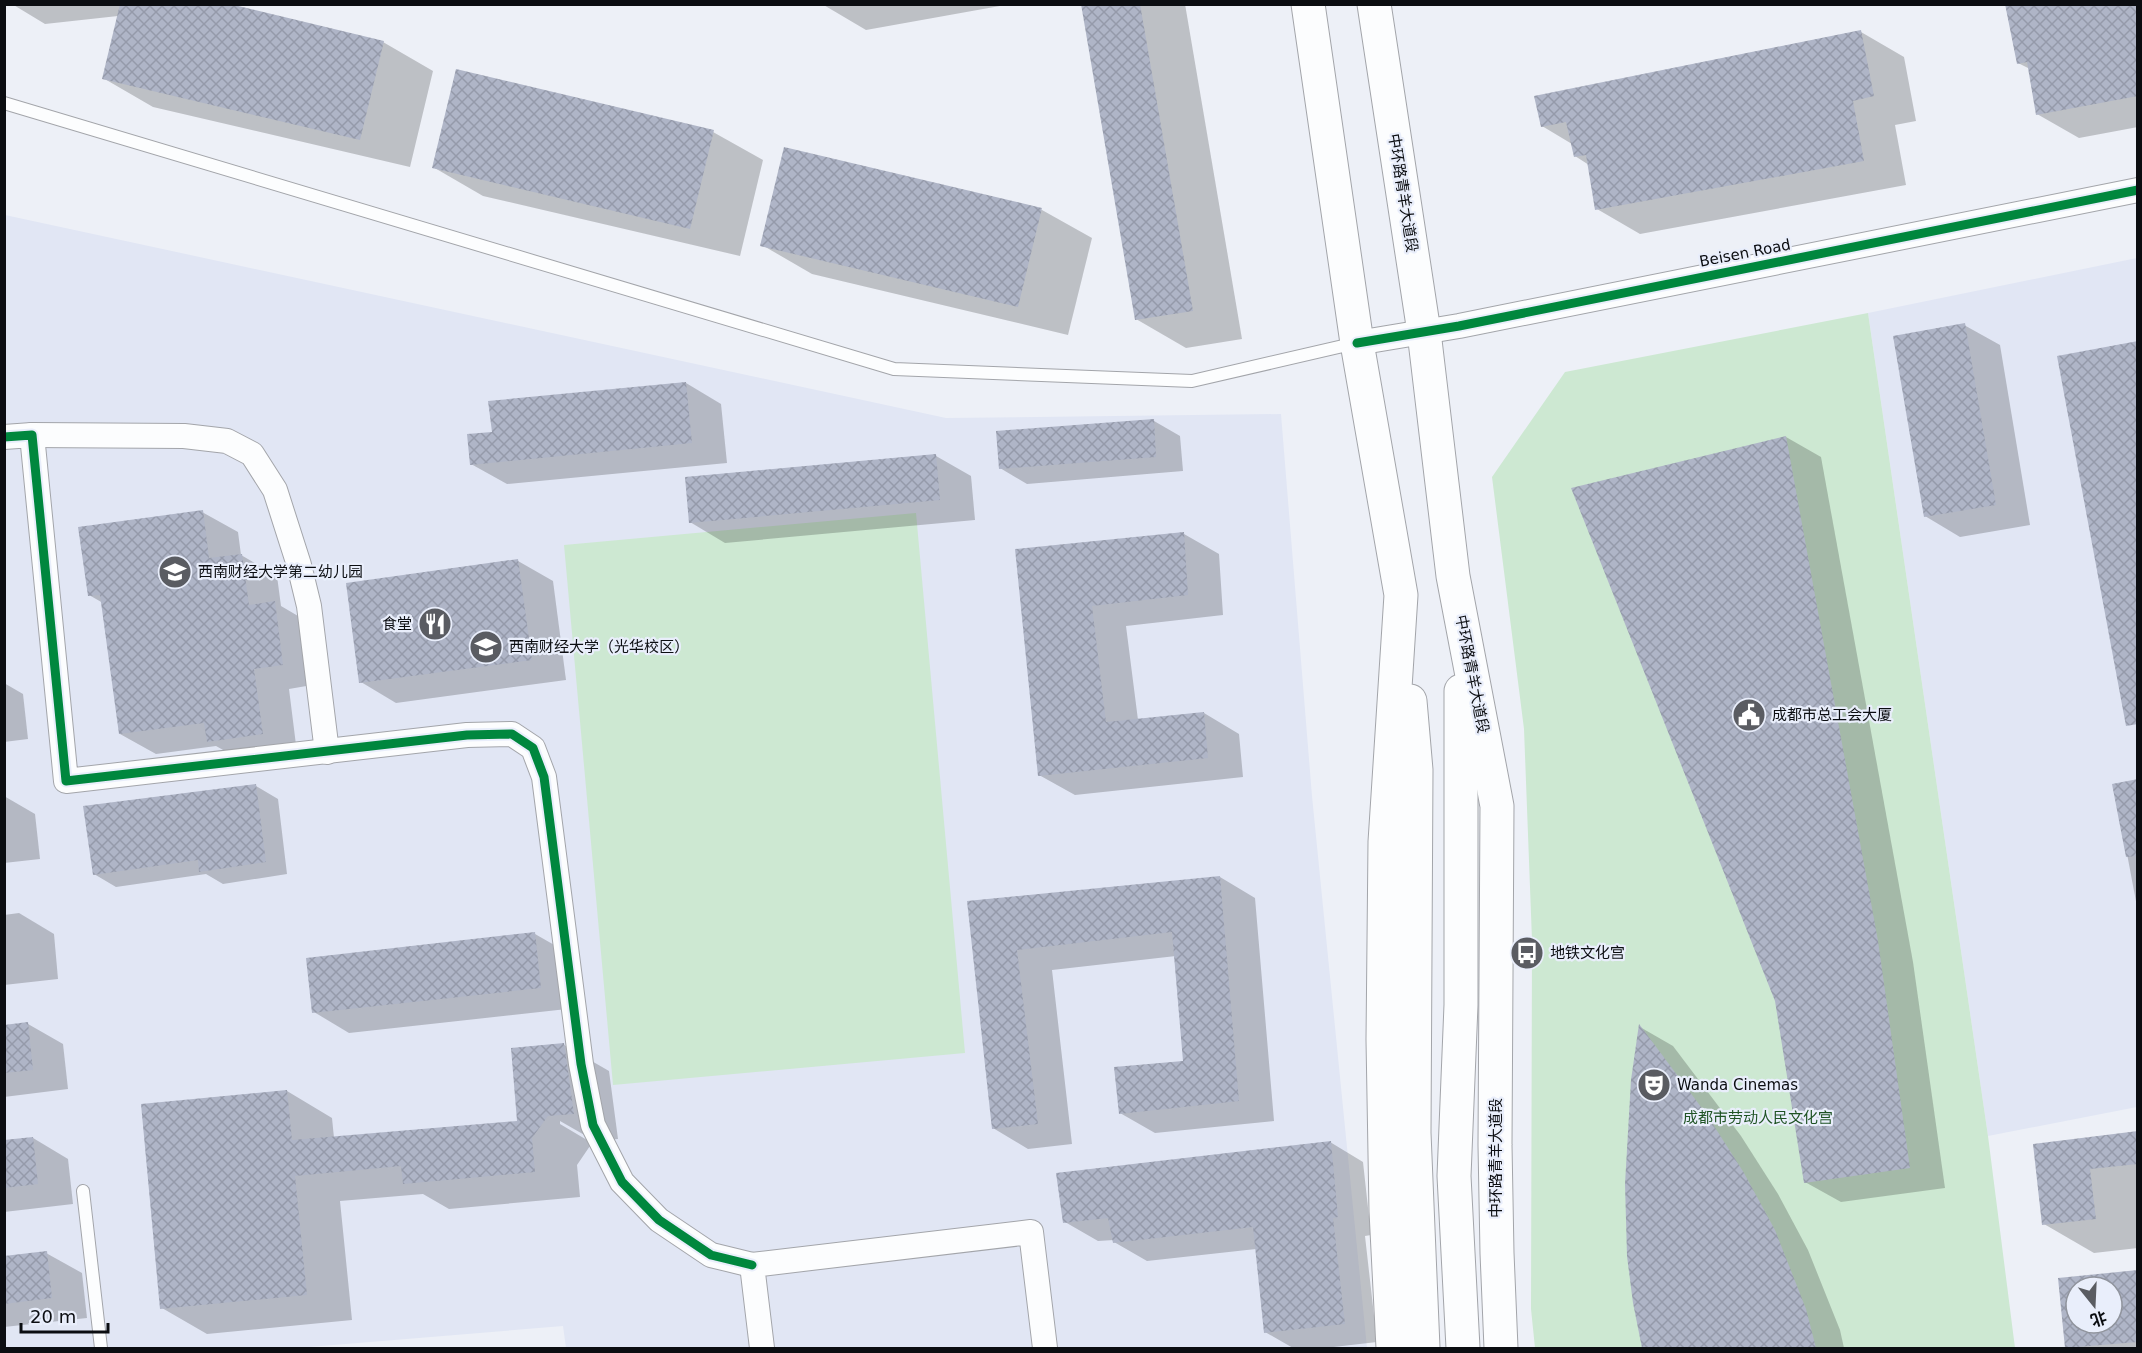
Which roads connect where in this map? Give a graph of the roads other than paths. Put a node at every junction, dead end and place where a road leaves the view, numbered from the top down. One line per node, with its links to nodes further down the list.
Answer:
1 (1308, 4): 6 (main road)
2 (1374, 4): 5 (main road, 中环路青羊大道段)
3 (4, 103): 6 (lane)
4 (2138, 190): 5 (street, Beisen Road)
5 (1424, 332): 6 (street, Beisen Road); 9 (main road, 中环路青羊大道段)
6 (1357, 343): 10 (main road)
7 (32, 435): 8 (street); 11 (street); 11 (street)
8 (4, 437)
9 (1453, 576): 19 (main road); 20 (main road, 中环路青羊大道段)
10 (1401, 595): 17 (main road); 18 (main road)
11 (327, 752): 13 (street)
12 (83, 1191): 14 (lane)
13 (752, 1265): 15 (street); 16 (street)
14 (101, 1348)
15 (762, 1348)
16 (1045, 1348)
17 (1393, 1348)
18 (1423, 1348)
19 (1463, 1348)
20 (1501, 1348)

